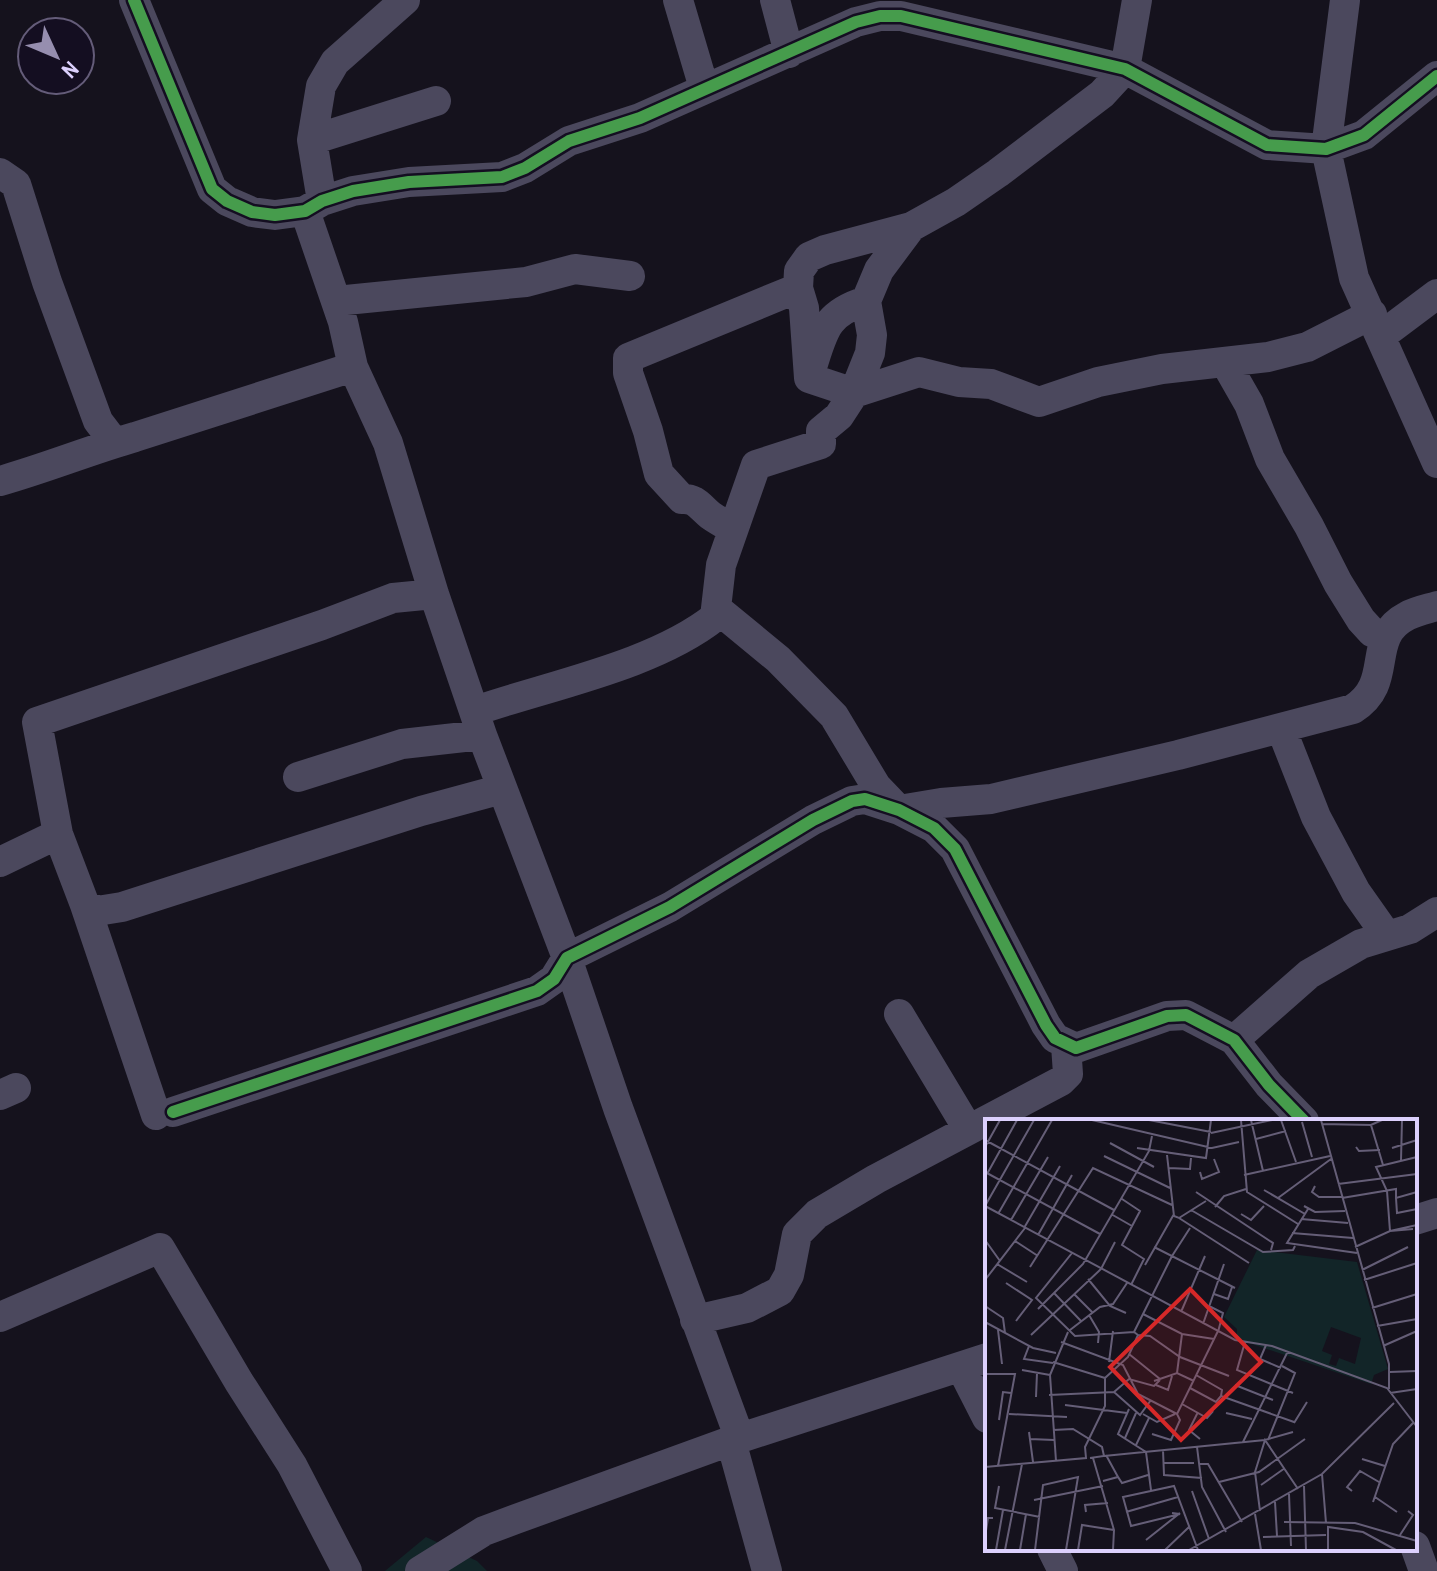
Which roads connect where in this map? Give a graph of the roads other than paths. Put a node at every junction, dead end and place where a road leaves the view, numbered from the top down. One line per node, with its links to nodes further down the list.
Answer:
1 (134, 0): 15 (street)
2 (405, 0): 12 (street)
3 (678, 0): 10 (street)
4 (775, 0): 7 (street)
5 (1137, 0): 8 (street)
6 (1345, 0): 13 (street)
7 (789, 53): 8 (street); 10 (street)
8 (1125, 69): 13 (street); 16 (street)
9 (1437, 76): 13 (street)
10 (704, 88): 15 (street)
11 (436, 101): 12 (street)
12 (312, 140): 15 (street)
13 (1326, 149): 22 (street)
14 (0, 173): 27 (street)
15 (314, 206): 20 (street)
16 (911, 227): 18 (street); 21 (street)
17 (630, 276): 20 (street)
18 (798, 288): 25 (street); 30 (street)
19 (1437, 294): 22 (street)
20 (336, 301): 24 (street)
21 (866, 301): 25 (street); 26 (street)
22 (1377, 325): 23 (street); 28 (street)
23 (1225, 362): 26 (street); 34 (street)
24 (353, 367): 27 (street); 31 (street)
25 (809, 378): 26 (street)
26 (854, 393): 30 (street)
27 (114, 442): 29 (street)
28 (1437, 463)
29 (0, 481)
30 (733, 529): 33 (street)
31 (434, 594): 35 (street); 40 (street)
32 (1437, 606): 34 (street)
33 (716, 608): 35 (street); 39 (street)
34 (1386, 637): 36 (street)
35 (478, 723): 37 (street); 38 (street)
36 (1281, 728): 39 (street); 44 (street)
37 (298, 777)
38 (502, 789): 42 (street); 45 (street)
39 (899, 810): 45 (street); 48 (street)
40 (58, 834): 41 (street); 42 (street)
41 (0, 862)
42 (85, 905): 45 (street)
43 (1437, 912): 44 (street)
44 (1387, 936): 47 (street)
45 (567, 958): 56 (street)
46 (899, 1014): 52 (street)
47 (1234, 1040): 48 (street); 50 (street)
48 (1066, 1045): 49 (street)
49 (987, 1119)
50 (1302, 1119)
51 (985, 1120): 52 (street)
52 (968, 1129): 56 (street)
53 (1437, 1213): 54 (street)
54 (1417, 1219)
55 (0, 1317): 62 (street)
56 (695, 1320): 59 (street)
57 (974, 1362): 58 (street); 59 (street)
58 (985, 1409)
59 (736, 1440): 63 (street); 64 (street)
60 (1053, 1551): 65 (street)
61 (1417, 1551): 66 (street)
62 (347, 1571)
63 (420, 1571)
64 (767, 1571)
65 (1063, 1571)
66 (1424, 1571)

